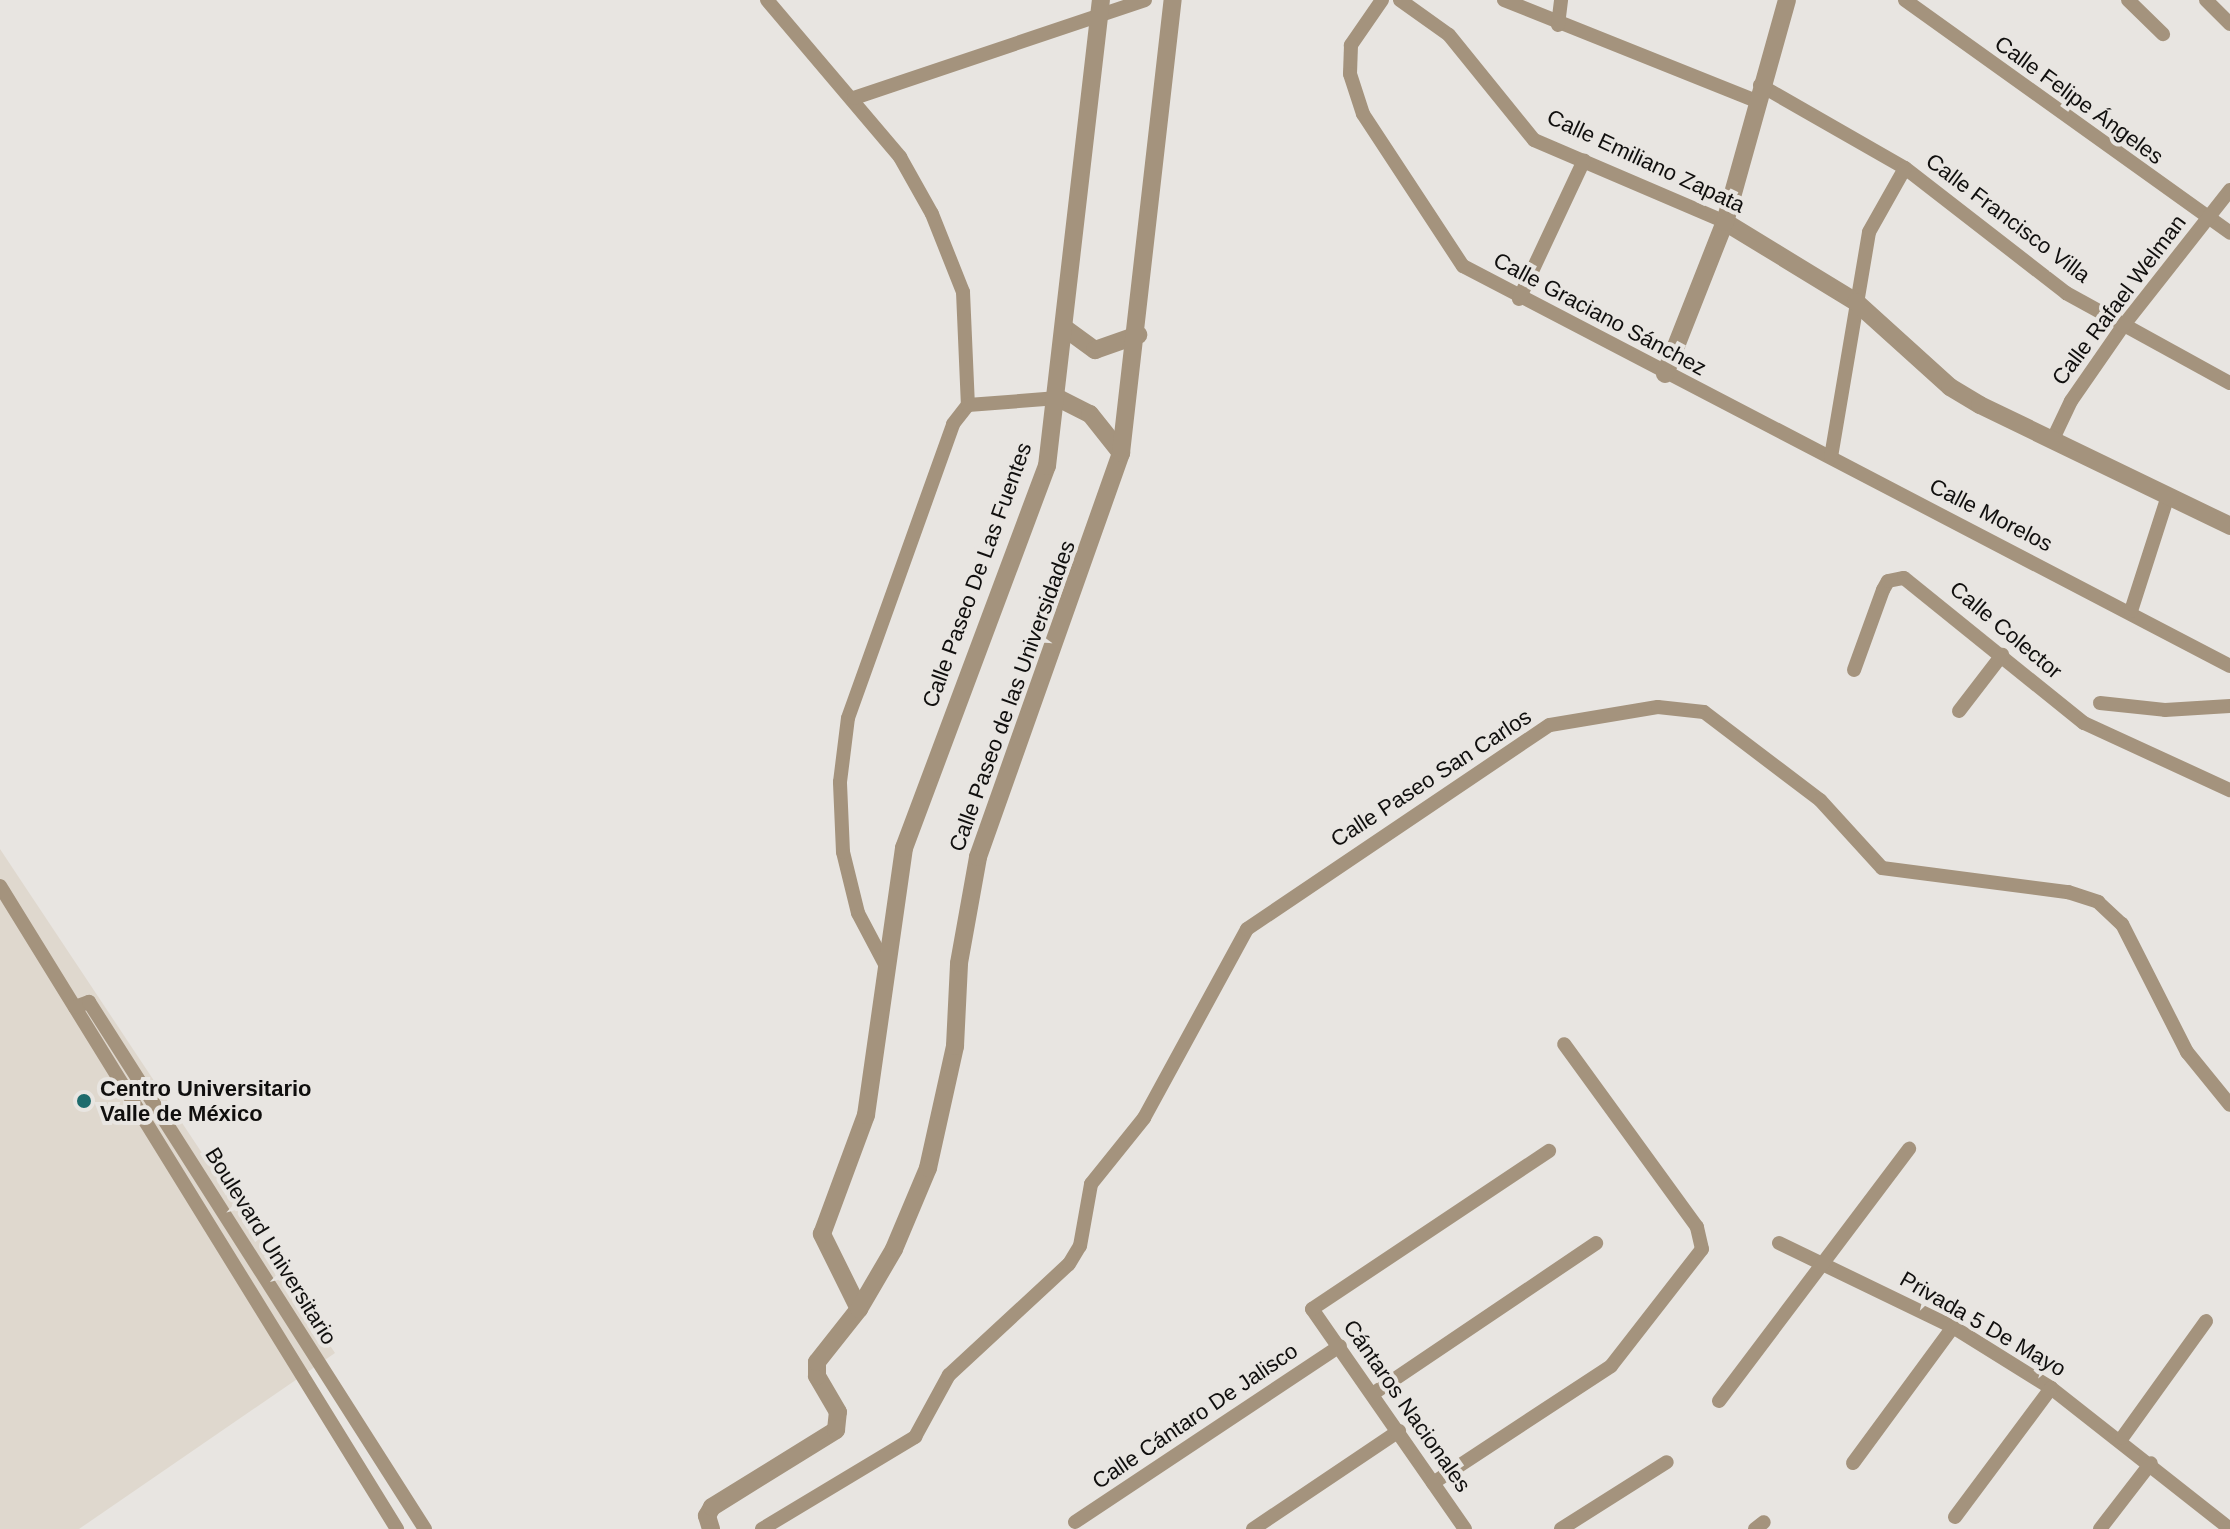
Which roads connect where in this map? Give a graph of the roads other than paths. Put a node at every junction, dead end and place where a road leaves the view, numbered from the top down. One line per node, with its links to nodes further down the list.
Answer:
1 (767, 0): 17 (street)
2 (1145, 0): 12 (street)
3 (1173, 0): 28 (street, Calle Paseo de las Universidades)
4 (1382, 0): 24 (street, Calle Graciano Sánchez)
5 (1400, 0): 18 (street, Calle Emiliano Zapata)
6 (1504, 0): 14 (street, Calle Francisco Villa)
7 (1561, 0): 14 (street)
8 (1787, 0): 16 (street)
9 (1905, 0): 21 (street, Calle Felipe Ángeles)
10 (2128, 0): 15 (street)
11 (2206, 0): 13 (street)
12 (1101, 6): 17 (street); 27 (street, Calle Paseo De Las Fuentes)
13 (2230, 24)
14 (1558, 25): 16 (street, Calle Francisco Villa)
15 (2163, 34)
16 (1758, 93): 19 (street, Calle Francisco Villa); 22 (street)
17 (854, 98): 32 (street)
18 (1584, 160): 22 (street, Calle Emiliano Zapata); 24 (street)
19 (1905, 168): 25 (street); 26 (street, Calle Francisco Villa)
20 (2230, 190): 21 (street, Calle Rafael Welman)
21 (2207, 219): 23 (street, Calle Felipe Ángeles); 26 (street, Calle Rafael Welman)
22 (1725, 222): 25 (street, Calle Emiliano Zapata); 29 (street)
23 (2230, 233)
24 (1519, 299): 29 (street, Calle Graciano Sánchez)
25 (1856, 302): 33 (street, Calle Emiliano Zapata); 35 (street)
26 (2123, 326): 30 (street, Calle Francisco Villa); 33 (street, Calle Rafael Welman)
27 (1066, 329): 28 (street); 31 (street, Calle Paseo De Las Fuentes)
28 (1138, 335): 34 (street, Calle Paseo de las Universidades)
29 (1665, 374): 35 (street, Calle Graciano Sánchez)
30 (2230, 383)
31 (1058, 398): 32 (street); 34 (street); 47 (street, Calle Paseo De Las Fuentes)
32 (968, 405): 47 (street)
33 (2052, 441): 36 (street, Calle Emiliano Zapata)
34 (1121, 453): 56 (street, Calle Paseo de las Universidades)
35 (1831, 457): 38 (street, Calle Morelos)
36 (2168, 496): 37 (street, Calle Emiliano Zapata); 38 (street)
37 (2230, 526)
38 (2131, 611): 40 (street, Calle Morelos)
39 (2002, 655): 41 (street, Calle Colector); 44 (street); 45 (street, Calle Colector)
40 (2230, 666)
41 (1854, 670)
42 (2100, 703): 43 (street)
43 (2230, 706)
44 (1959, 711)
45 (2230, 790)
46 (0, 886): 48 (street, Boulevard Universitario)
47 (887, 968): 56 (street, Calle Paseo De Las Fuentes)
48 (75, 1007): 60 (street, Boulevard Universitario); 61 (street, Boulevard Universitario)
49 (1564, 1044): 70 (street)
50 (2230, 1105): 77 (street, Calle Paseo San Carlos)
51 (1909, 1149): 55 (street)
52 (1549, 1151): 59 (street, Cántaros Nacionales)
53 (1596, 1243): 63 (street)
54 (1779, 1243): 55 (street, Privada 5 De Mayo)
55 (1825, 1266): 58 (street, Privada 5 De Mayo); 64 (street)
56 (859, 1309): 76 (street, Calle Paseo de las Universidades)
57 (2206, 1321): 66 (street)
58 (1953, 1327): 62 (street, Privada 5 De Mayo); 68 (street)
59 (1340, 1346): 63 (street, Cántaros Nacionales); 72 (street, Calle Cántaro De Jalisco)
60 (314, 1355): 61 (street); 75 (street, Boulevard Universitario)
61 (295, 1367): 74 (street, Boulevard Universitario)
62 (2051, 1388): 66 (street, Privada 5 De Mayo); 71 (street)
63 (1374, 1393): 65 (street, Cántaros Nacionales)
64 (1719, 1401)
65 (1399, 1431): 70 (street, Cántaros Nacionales); 78 (street)
66 (2122, 1438): 69 (street, Privada 5 De Mayo)
67 (1667, 1462): 79 (street)
68 (1853, 1463)
69 (2151, 1463): 80 (street); 81 (street, Privada 5 De Mayo)
70 (1433, 1483): 73 (street, Cántaros Nacionales)
71 (1955, 1517)
72 (1075, 1522)
73 (1461, 1528)
74 (397, 1529)
75 (425, 1529)
76 (711, 1529)
77 (762, 1529)
78 (1253, 1529)
79 (1561, 1529)
80 (2100, 1529)
81 (2230, 1529)

